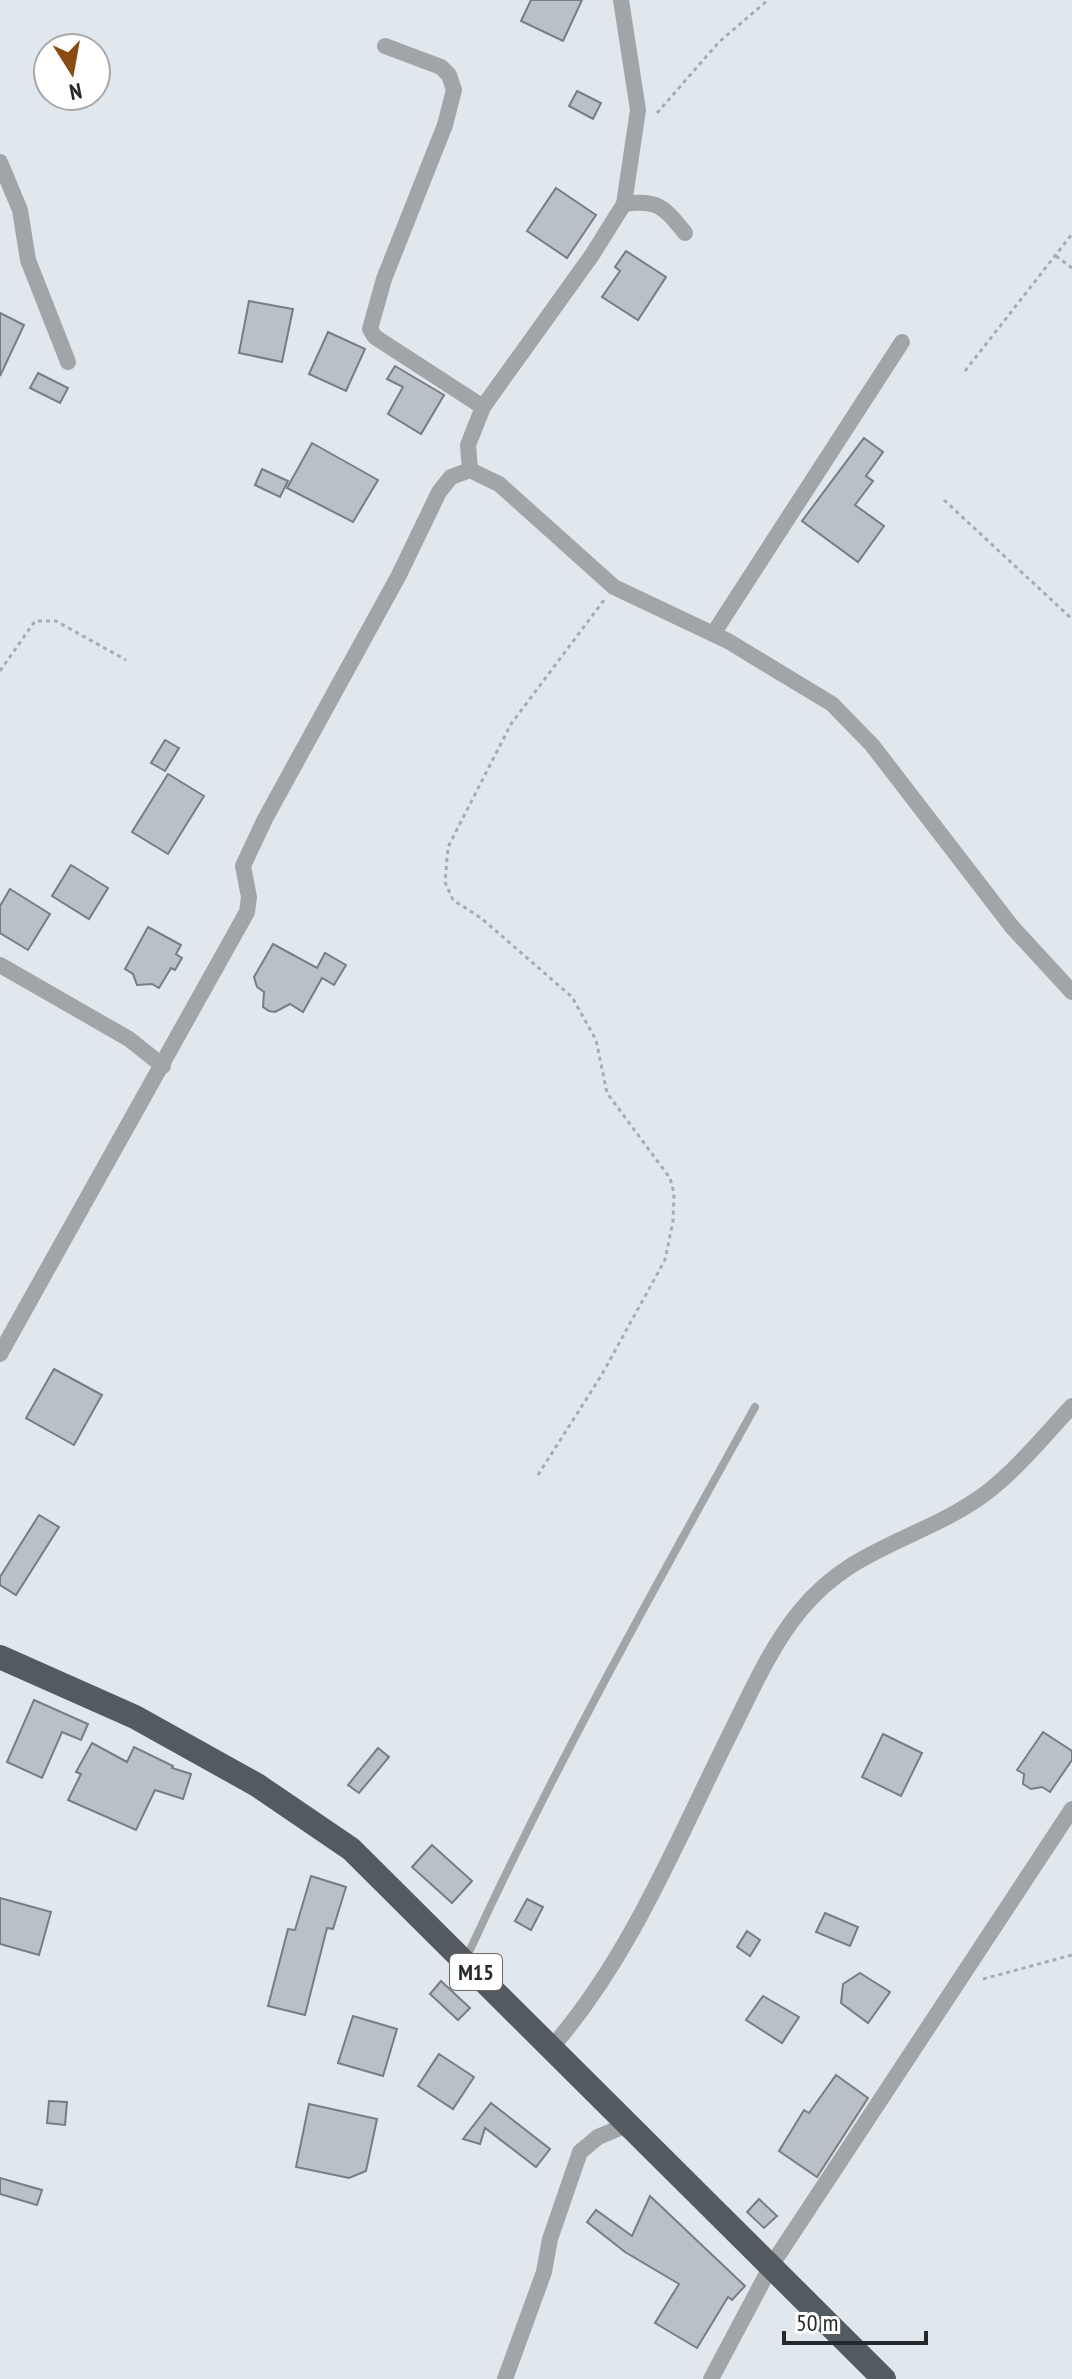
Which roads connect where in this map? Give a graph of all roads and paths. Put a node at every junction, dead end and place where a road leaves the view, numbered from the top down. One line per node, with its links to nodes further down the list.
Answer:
1 (621, 0): 4 (street)
2 (768, 0): 4 (path)
3 (385, 46): 14 (street)
4 (633, 142): 6 (street)
5 (0, 162): 12 (street)
6 (624, 204): 7 (street); 14 (street)
7 (685, 233)
8 (1072, 234): 9 (path)
9 (1055, 255): 10 (path); 13 (path)
10 (1072, 268)
11 (902, 342): 19 (street)
12 (68, 362)
13 (965, 371)
14 (483, 407): 15 (street)
15 (470, 470): 17 (street); 24 (street)
16 (944, 500): 18 (path)
17 (614, 587): 19 (street); 28 (path)
18 (1072, 619)
19 (713, 634): 23 (street)
20 (126, 660): 21 (path)
21 (0, 671)
22 (0, 965): 24 (street)
23 (1072, 992)
24 (163, 1066): 25 (street)
25 (0, 1354)
26 (1072, 1406): 34 (street)
27 (755, 1407): 32 (lane)
28 (538, 1475)
29 (0, 1657): 32 (highway, M15)
30 (1072, 1809): 33 (street)
31 (1072, 1955): 33 (path)
32 (465, 1961): 34 (highway, M15)
33 (955, 1988): 36 (street)
34 (552, 2047): 35 (highway, M15)
35 (629, 2124): 36 (highway, M15); 38 (street)
36 (771, 2266): 37 (highway, M15); 39 (street)
37 (876, 2376)
38 (505, 2379)
39 (711, 2379)

